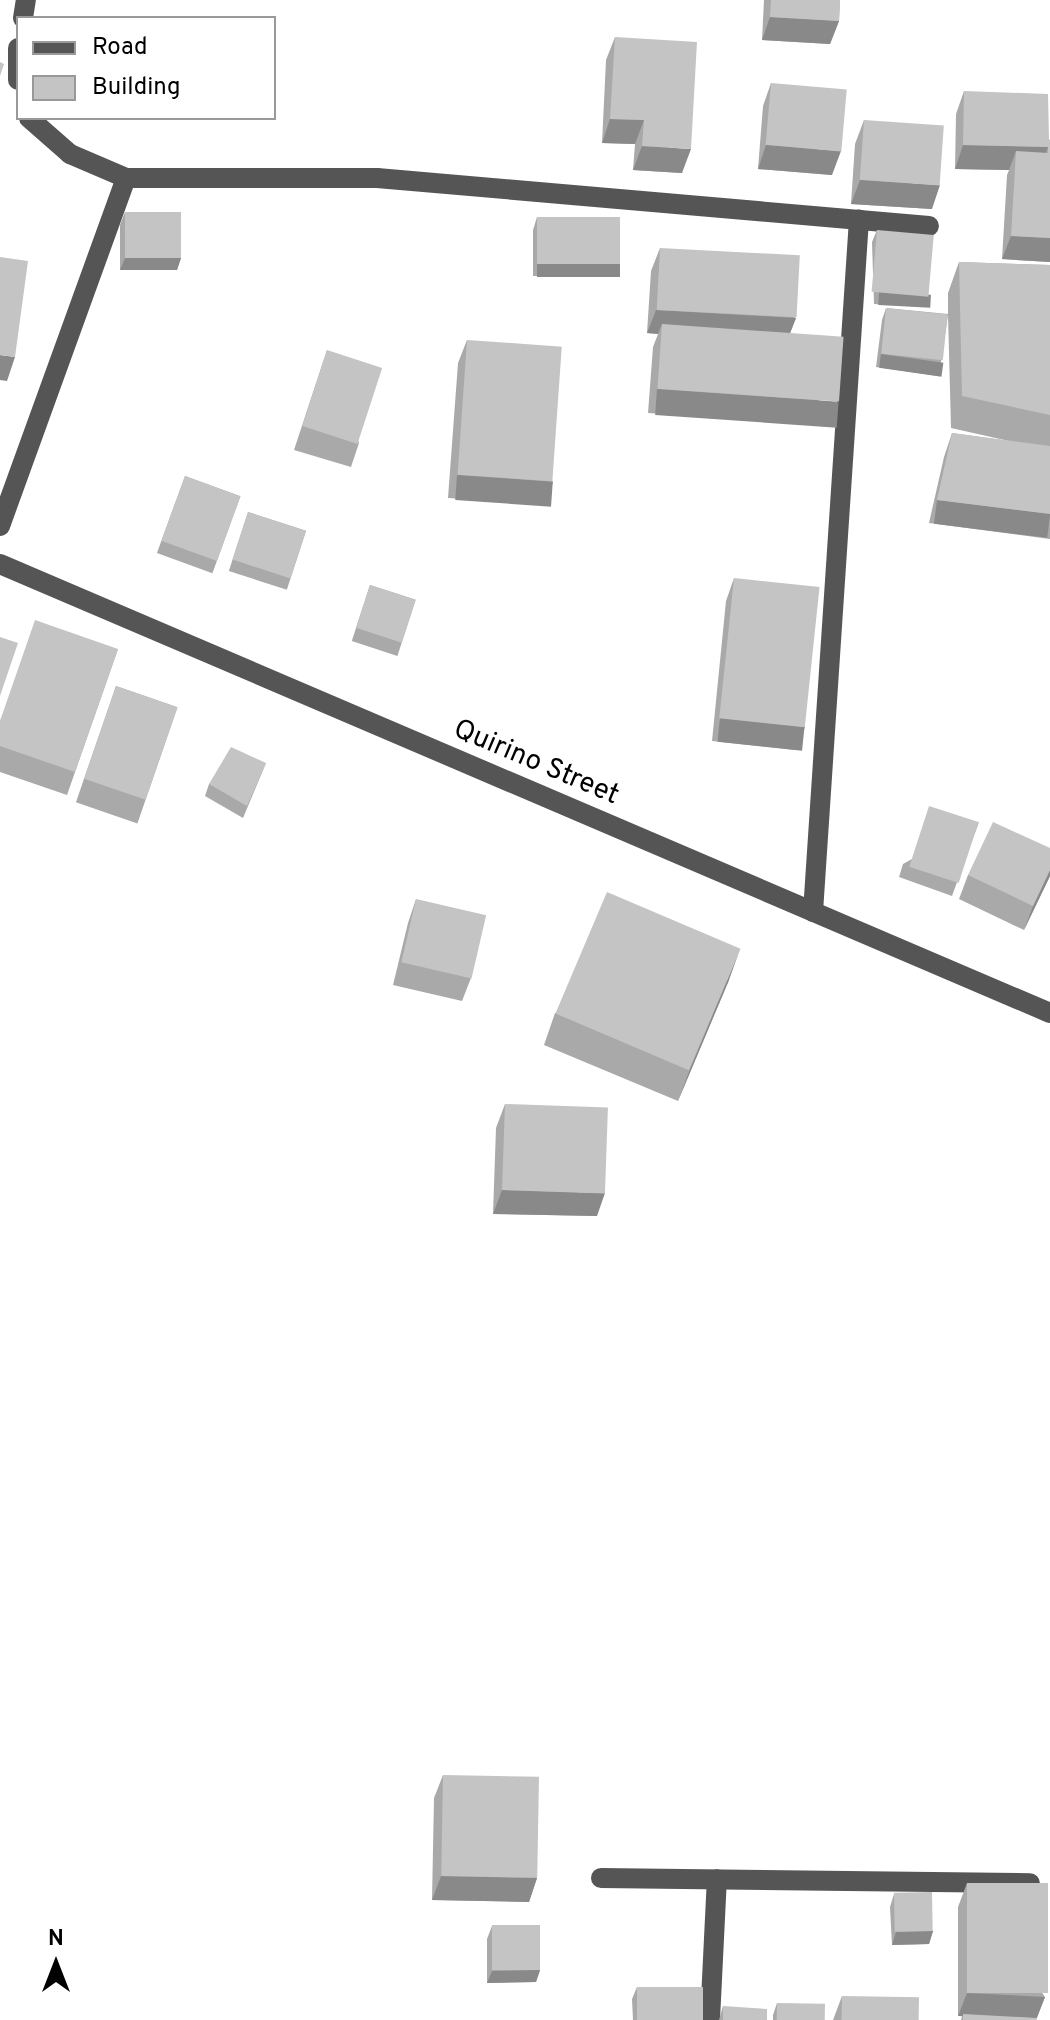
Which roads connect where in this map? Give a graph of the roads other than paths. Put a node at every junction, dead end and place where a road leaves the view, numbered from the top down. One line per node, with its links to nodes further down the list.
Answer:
1 (31, 120): 2 (street)
2 (126, 178): 3 (street); 5 (street)
3 (859, 220): 4 (street); 7 (street)
4 (929, 226)
5 (0, 526)
6 (0, 564): 7 (street, Quirino Street)
7 (813, 912): 8 (street, Quirino Street)
8 (1050, 1013)
9 (601, 1878): 10 (street)
10 (717, 1879): 11 (street); 12 (street)
11 (1030, 1883)
12 (710, 2020)

